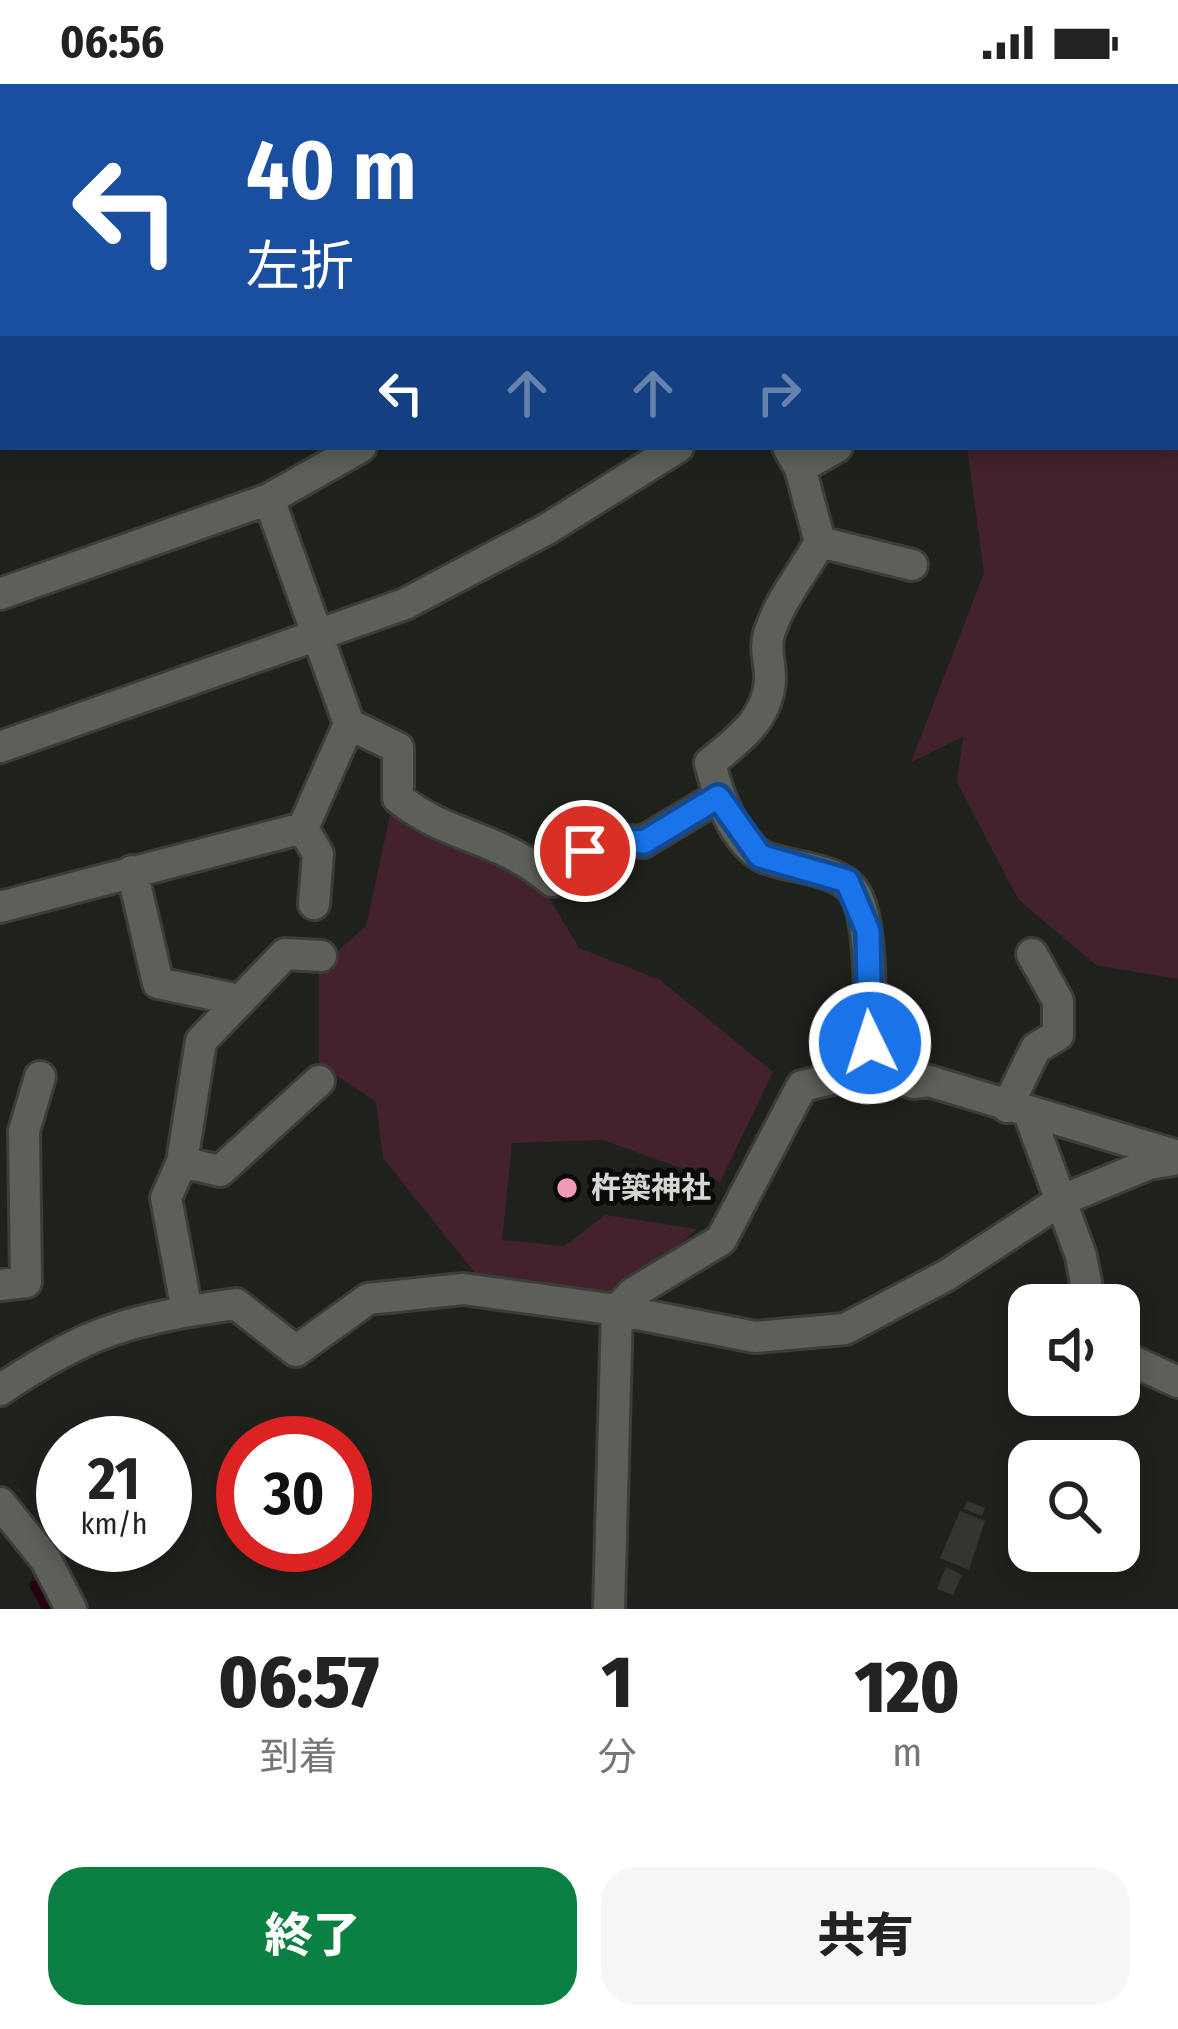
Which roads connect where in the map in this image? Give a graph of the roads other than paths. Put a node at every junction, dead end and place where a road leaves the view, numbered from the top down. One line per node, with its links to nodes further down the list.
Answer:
1 (357, 450): 5 (street)
2 (673, 450): 9 (street)
3 (825, 450): 4 (street)
4 (794, 458): 6 (street)
5 (269, 499): 8 (street); 9 (street)
6 (820, 542): 7 (street); 12 (street)
7 (912, 565)
8 (0, 594)
9 (318, 637): 10 (street); 11 (street)
10 (349, 724): 12 (street); 13 (street)
11 (0, 747)
12 (718, 797): 20 (street)
13 (303, 828): 14 (street); 15 (street)
14 (132, 871): 16 (street); 19 (street)
15 (314, 904)
16 (0, 907)
17 (1032, 954): 23 (street)
18 (321, 956): 19 (street)
19 (239, 1000): 25 (street)
20 (872, 1070): 23 (street); 29 (street)
21 (40, 1077): 28 (street)
22 (319, 1082): 25 (street)
23 (1018, 1111): 24 (street); 26 (street)
24 (1178, 1157): 26 (street)
25 (182, 1162): 30 (street)
26 (1060, 1201): 27 (street); 29 (street)
27 (1086, 1284)
28 (0, 1285)
29 (617, 1310): 30 (street); 36 (street)
30 (188, 1311): 33 (street)
31 (1140, 1365): 32 (street)
32 (1178, 1382)
33 (0, 1390)
34 (0, 1503): 35 (street)
35 (71, 1609)
36 (609, 1609)

